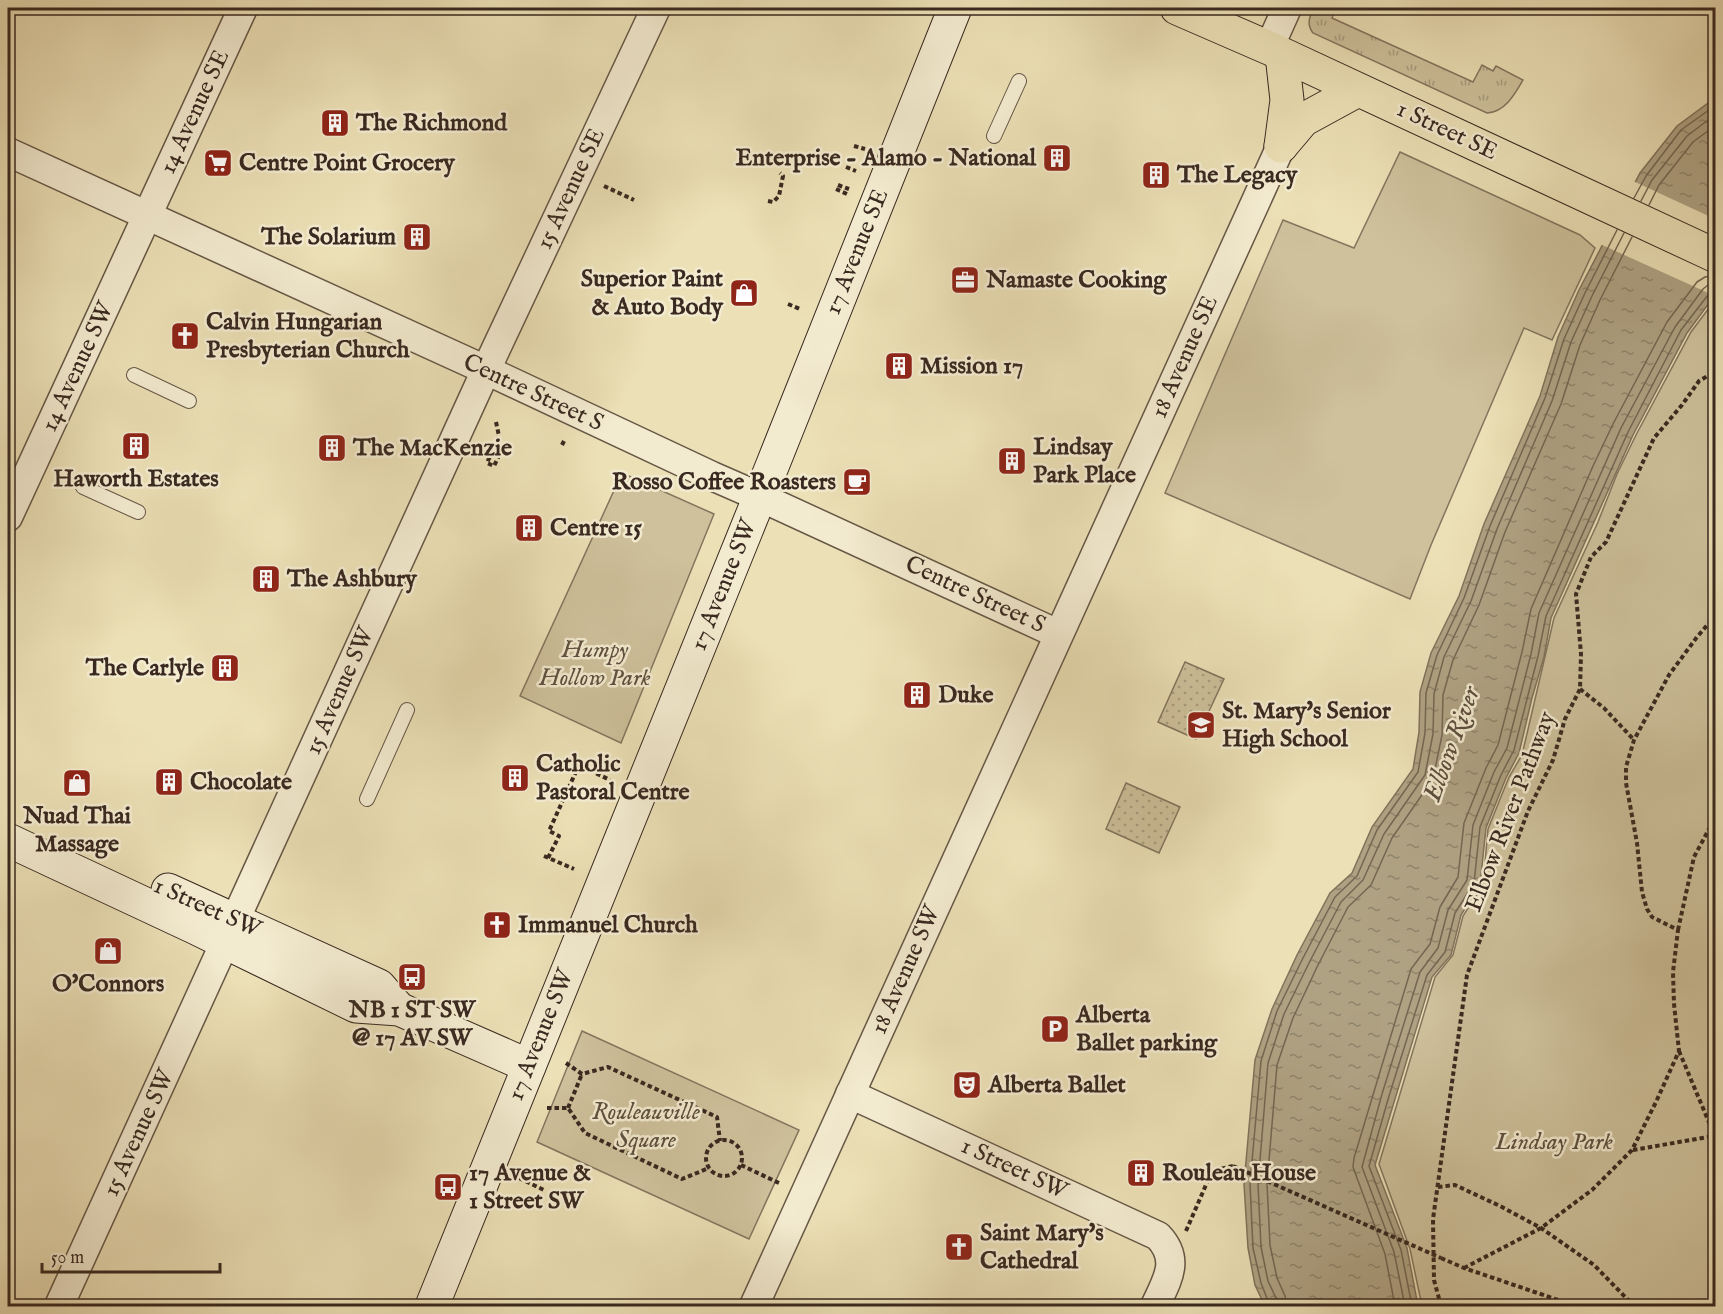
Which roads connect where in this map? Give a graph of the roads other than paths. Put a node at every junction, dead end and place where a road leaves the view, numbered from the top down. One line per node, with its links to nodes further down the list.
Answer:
1 (243, 8): 12 (street, 14 Avenue SE)
2 (656, 8): 14 (street, 15 Avenue SE)
3 (955, 8): 18 (main road, 17 Avenue SE)
4 (1177, 8): 6 (main road, 1 Street SE)
5 (1287, 8): 6 (street)
6 (1276, 51): 8 (main road, 1 Street SE); 10 (main road)
7 (1019, 81): 9 (lane)
8 (1358, 90): 10 (main road); 13 (main road, 1 Street SE)
9 (994, 136)
10 (1281, 146): 21 (street, 18 Avenue SE)
11 (8, 152): 12 (street, Centre Street S)
12 (147, 216): 14 (street, Centre Street S); 20 (street, 14 Avenue SW)
13 (1716, 256)
14 (486, 370): 18 (street, Centre Street S); 26 (street, 15 Avenue SW)
15 (134, 375): 16 (lane)
16 (189, 400)
17 (83, 487): 19 (lane)
18 (760, 497): 21 (street, Centre Street S); 27 (main road, 17 Avenue SW)
19 (138, 513)
20 (8, 518)
21 (1058, 634): 28 (street, 18 Avenue SW)
22 (407, 710): 23 (lane)
23 (367, 799)
24 (8, 817): 26 (main road, 1 Street SW)
25 (8, 840): 26 (main road, 1 Street SW)
26 (231, 932): 27 (main road, 1 Street SW); 29 (street, 15 Avenue SW)
27 (529, 1066): 30 (main road, 17 Avenue SW)
28 (850, 1094): 31 (street, 18 Avenue SW); 32 (street, 1 Street SW)
29 (59, 1306)
30 (432, 1306)
31 (754, 1306)
32 (1155, 1306)

